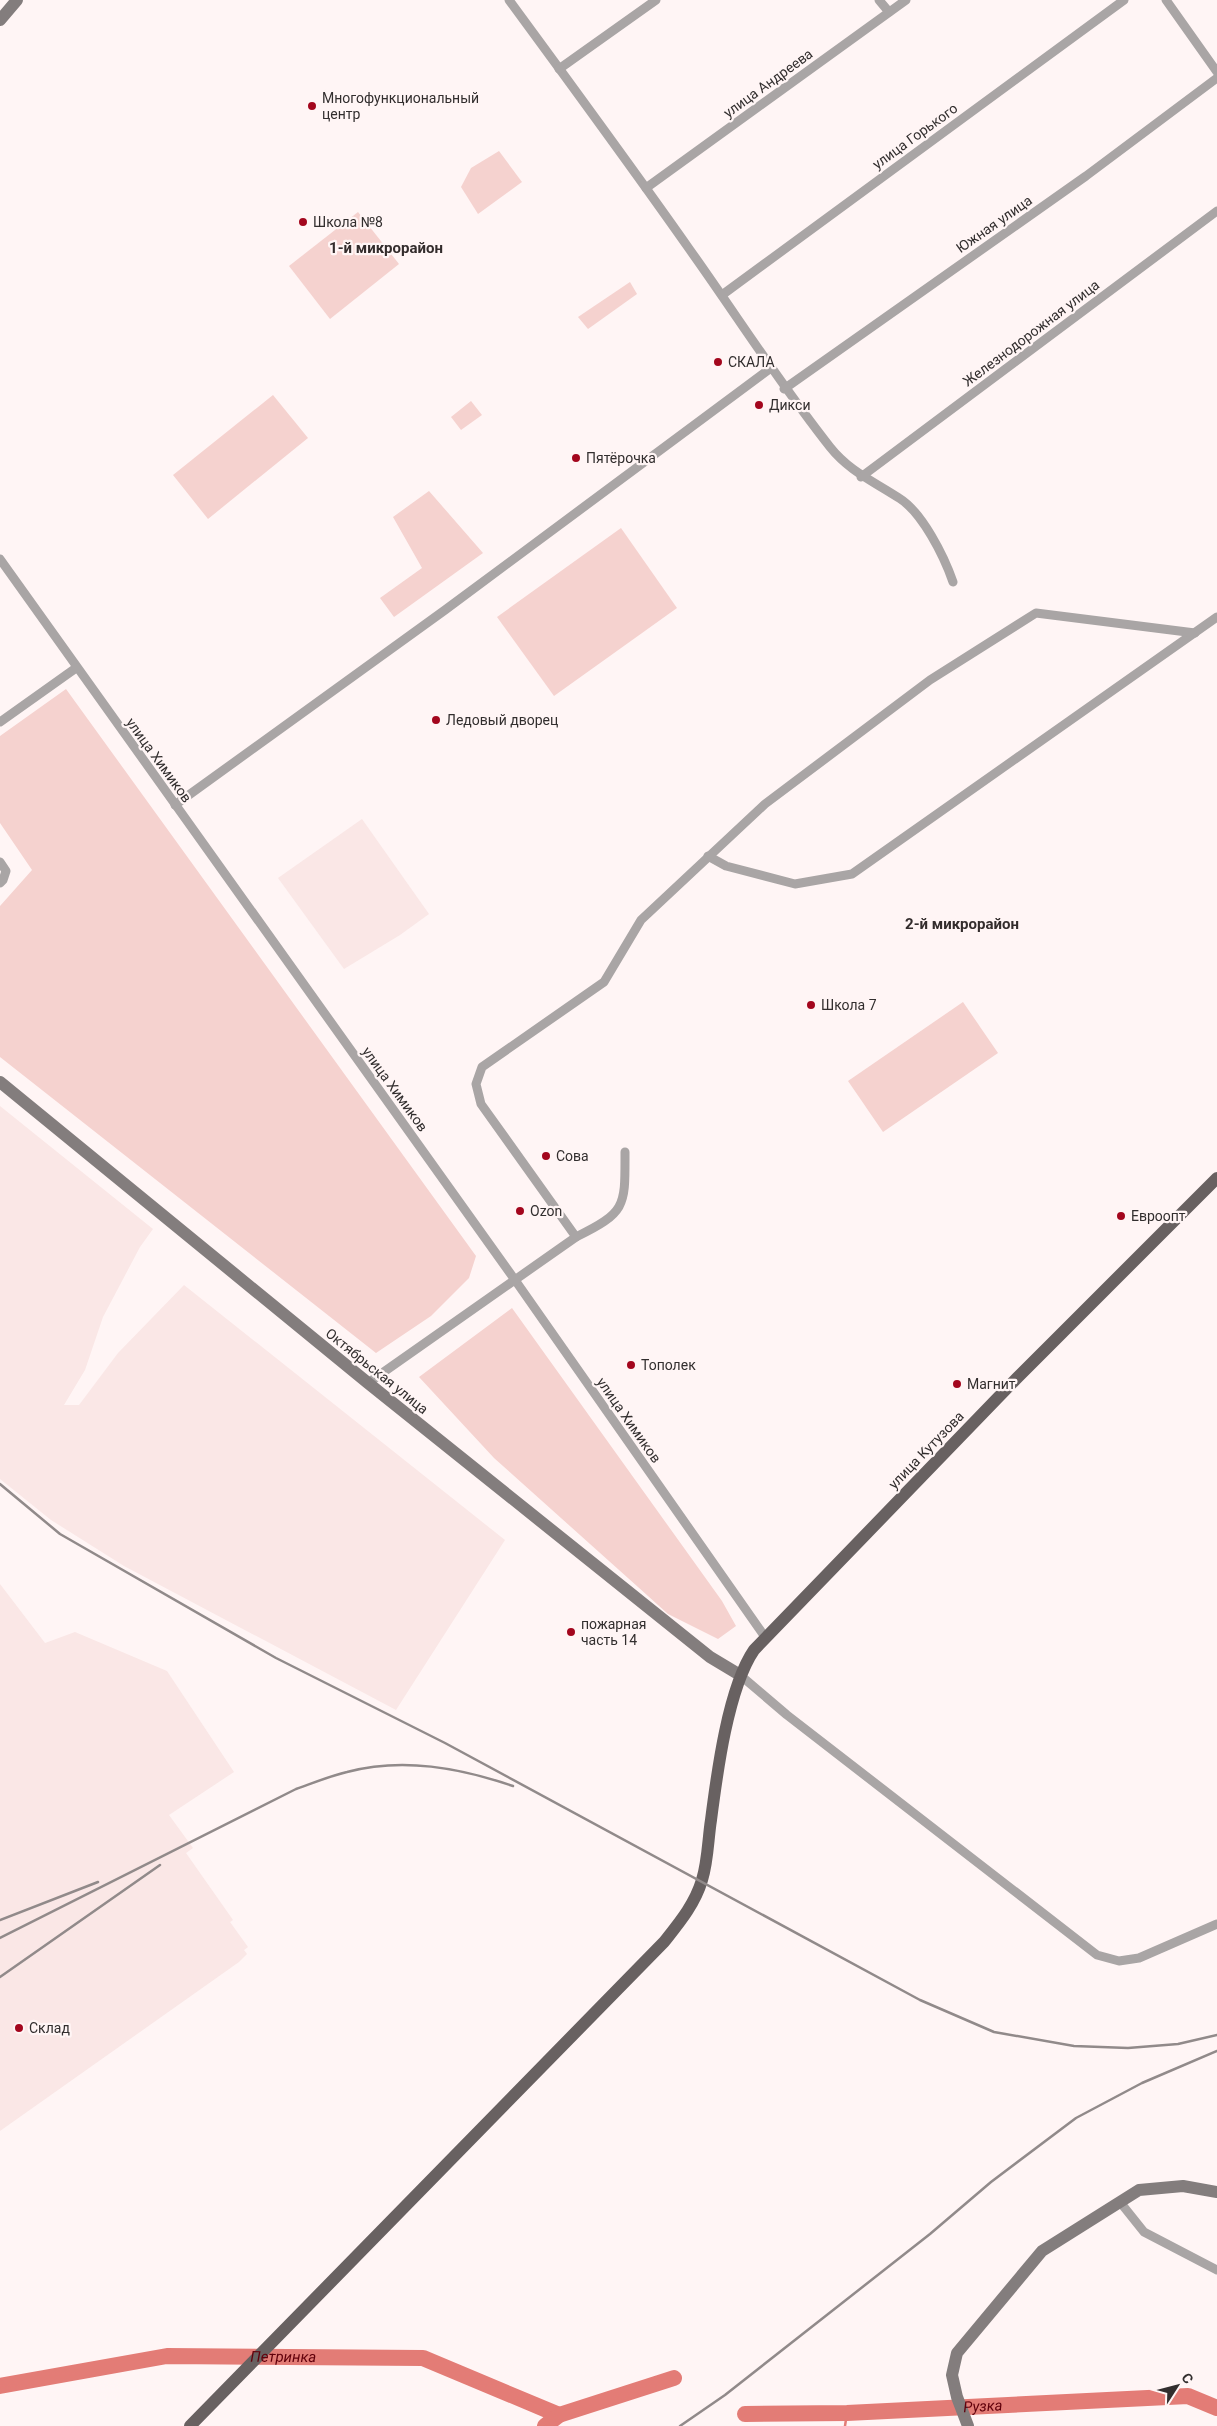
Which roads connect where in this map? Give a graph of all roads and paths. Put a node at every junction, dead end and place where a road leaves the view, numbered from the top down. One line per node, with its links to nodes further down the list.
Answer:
1 (17, 0): 9 (main road)
2 (509, 0): 10 (street)
3 (656, 0): 10 (street)
4 (879, 0): 8 (street)
5 (906, 0): 8 (street, улица Андреева)
6 (1124, 0): 15 (street, улица Горького)
7 (1166, 0): 11 (street)
8 (889, 12): 13 (street, улица Андреева)
9 (0, 20)
10 (559, 69): 13 (street)
11 (1217, 72)
12 (1217, 78): 17 (street, Южная улица)
13 (646, 188): 15 (street)
14 (1217, 210): 18 (street, Железнодорожная улица)
15 (722, 295): 16 (street)
16 (771, 368): 17 (street); 25 (street)
17 (784, 389): 18 (street)
18 (861, 477): 20 (street)
19 (0, 559): 23 (street, улица Химиков)
20 (953, 582)
21 (1217, 617): 22 (street)
22 (1195, 633): 26 (street); 26 (street)
23 (76, 668): 24 (street); 25 (street, улица Химиков)
24 (0, 722)
25 (175, 805): 33 (street, улица Химиков)
26 (708, 856): 32 (street)
27 (0, 862): 28 (street)
28 (0, 883)
29 (0, 1082): 34 (main road, Октябрьская улица)
30 (626, 1152): 32 (street)
31 (1217, 1178): 35 (main road, улица Кутузова)
32 (576, 1236): 33 (street)
33 (515, 1280): 34 (street); 35 (street, улица Химиков)
34 (368, 1383): 36 (main road, Октябрьская улица)
35 (765, 1637): 36 (main road, улица Кутузова)
36 (740, 1675): 37 (street); 41 (main road, улица Кутузова)
37 (1217, 1924)
38 (1217, 2192): 39 (main road)
39 (1120, 2202): 40 (street); 42 (main road)
40 (1217, 2270)
41 (190, 2426)
42 (968, 2426)

